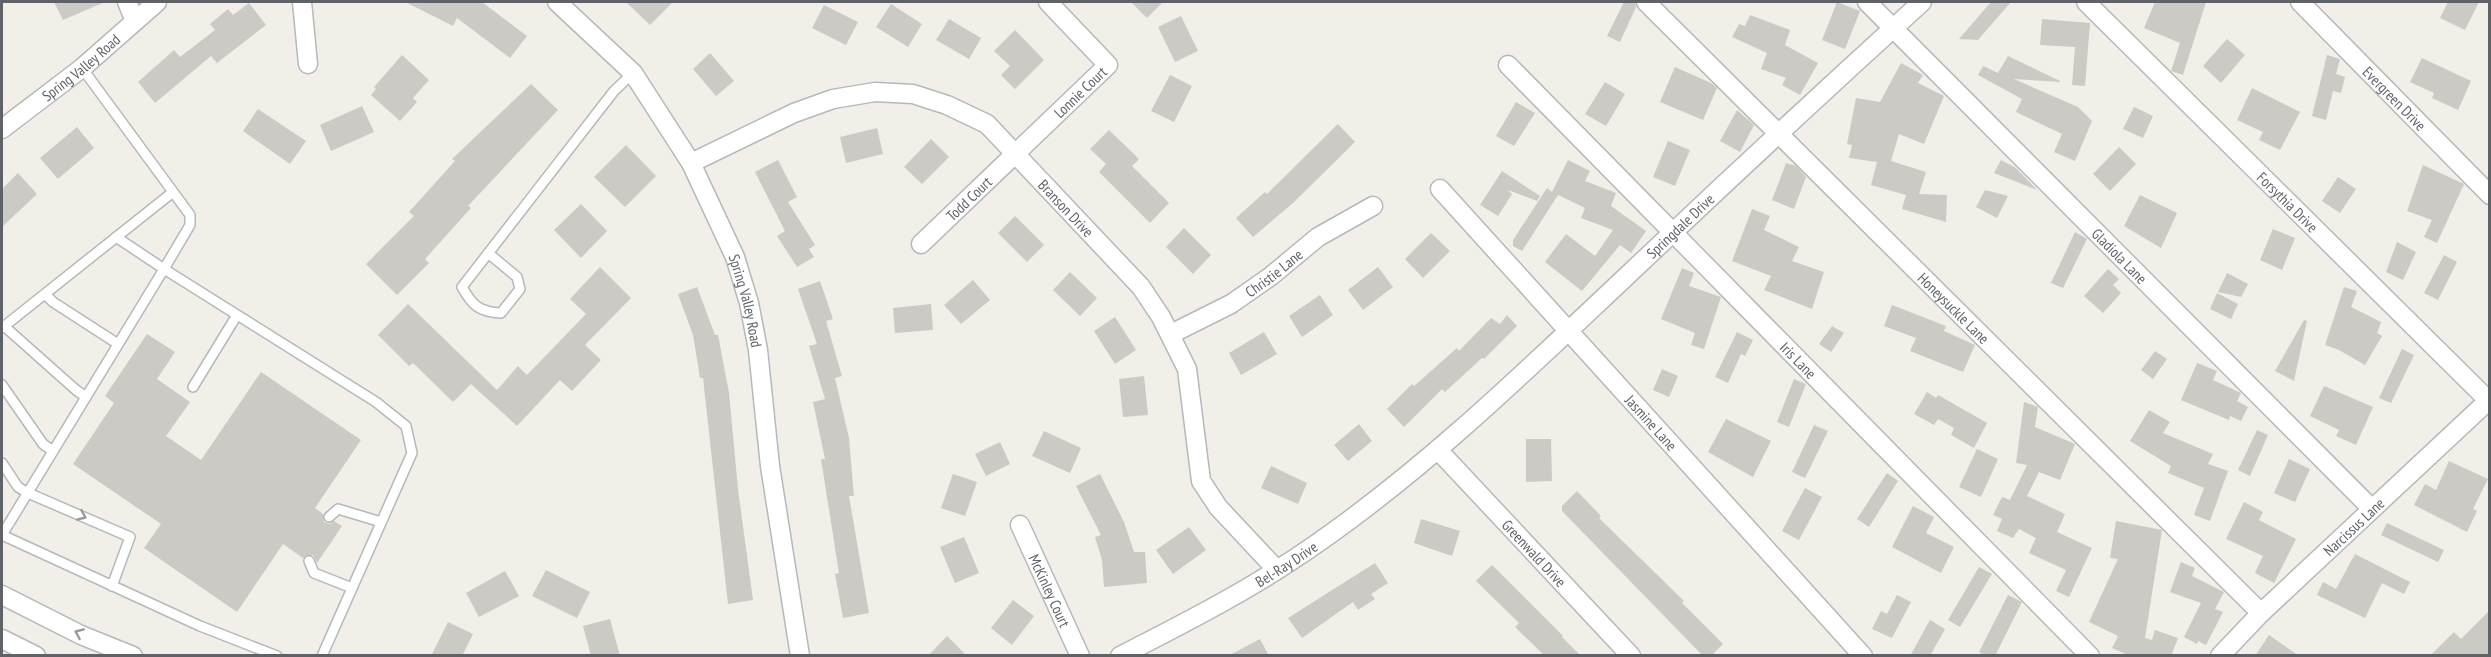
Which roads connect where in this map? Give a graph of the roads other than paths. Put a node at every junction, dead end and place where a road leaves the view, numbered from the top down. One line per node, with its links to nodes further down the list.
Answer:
1 (127, 2): 11 (street)
2 (157, 2): 11 (street, Spring Valley Road)
3 (302, 2): 13 (street)
4 (1048, 2): 19 (street, Lonnie Court)
5 (1646, 2): 18 (street, Honeysuckle Lane)
6 (1867, 2): 12 (street, Gladiola Lane)
7 (1922, 2): 12 (street, Springdale Drive)
8 (2086, 2): 39 (street, Forsythia Drive)
9 (2300, 2): 23 (street, Evergreen Drive)
10 (568, 5): 16 (street, Spring Valley Road)
11 (135, 21): 15 (street, Spring Valley Road)
12 (1893, 28): 18 (street, Springdale Drive); 44 (street, Gladiola Lane)
13 (308, 64)
14 (1508, 65): 25 (street, Iris Lane)
15 (82, 68): 17 (street, Spring Valley Road); 22 (lane)
16 (633, 73): 20 (street, Spring Valley Road); 28 (lane)
17 (2, 129)
18 (1779, 134): 25 (street, Springdale Drive); 54 (street, Honeysuckle Lane)
19 (1015, 153): 20 (street, Branson Drive); 27 (street, Todd Court); 34 (street, Branson Drive)
20 (691, 163): 60 (street, Spring Valley Road)
21 (1440, 189): 33 (street, Jasmine Lane)
22 (173, 192): 26 (lane); 29 (lane)
23 (2490, 195)
24 (1373, 206): 34 (street, Christie Lane)
25 (1671, 234): 33 (street, Springdale Drive); 65 (street, Iris Lane)
26 (116, 237): 29 (lane); 30 (lane)
27 (921, 244)
28 (488, 253): 28 (lane)
29 (164, 269): 31 (lane); 35 (lane)
30 (45, 294): 32 (lane); 35 (lane)
31 (237, 315): 37 (lane); 46 (lane)
32 (3, 327): 38 (lane)
33 (1570, 329): 40 (street, Springdale Drive); 64 (street, Jasmine Lane)
34 (1171, 334): 50 (street, Branson Drive)
35 (118, 344): 38 (lane)
36 (2, 385): 41 (lane)
37 (193, 387)
38 (86, 396): 41 (lane)
39 (2489, 400): 44 (street, Narcissus Lane)
40 (1438, 450): 50 (street, Bel-Ray Drive); 63 (street, Greenwald Drive)
41 (53, 451): 43 (lane)
42 (2, 463): 43 (lane)
43 (28, 493): 48 (lane); 51 (lane, one-way to 51)
44 (2372, 509): 54 (street, Narcissus Lane)
45 (329, 517): 46 (lane)
46 (381, 522): 52 (lane)
47 (1020, 525): 61 (street, McKinley Court)
48 (2, 536): 51 (lane)
49 (309, 561): 52 (lane)
50 (1277, 570): 62 (street, Bel-Ray Drive)
51 (112, 586): 58 (lane)
52 (352, 588): 59 (lane)
53 (2, 595): 57 (street, one-way to 53)
54 (2261, 613): 66 (street, Narcissus Lane)
55 (2, 639): 56 (street)
56 (36, 656)
57 (133, 656)
58 (277, 656)
59 (322, 656)
60 (800, 656)
61 (1080, 656)
62 (1120, 656)
63 (1631, 656)
64 (1863, 656)
65 (2090, 656)
66 (2220, 656)

